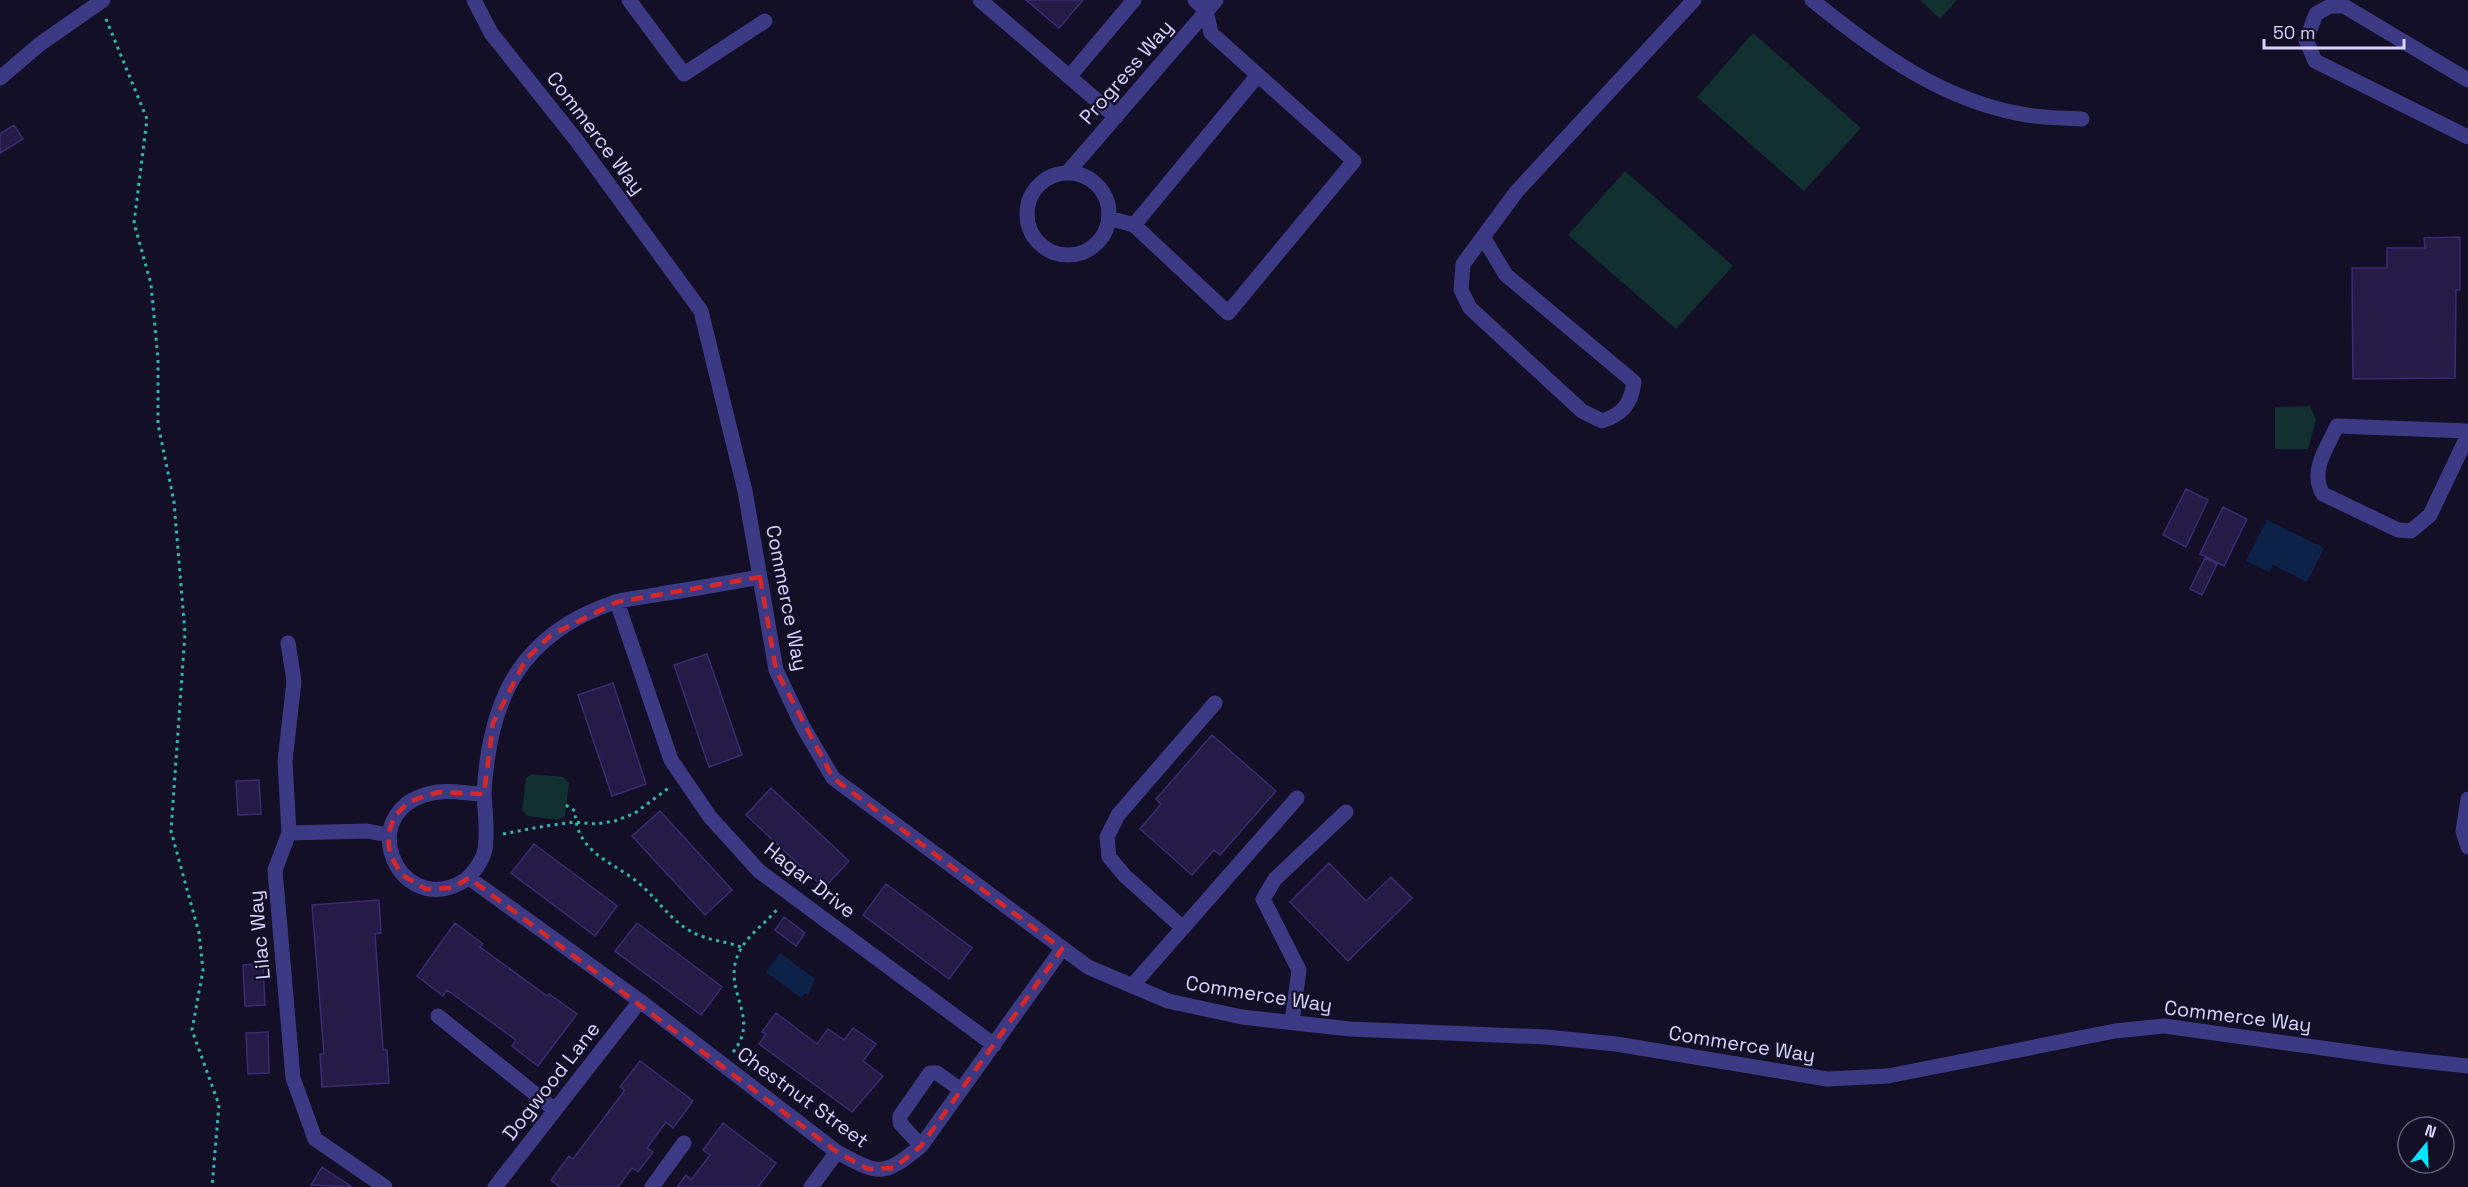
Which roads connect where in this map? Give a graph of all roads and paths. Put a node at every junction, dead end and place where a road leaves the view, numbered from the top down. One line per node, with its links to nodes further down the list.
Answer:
1 (474, 0): 23 (street, Commerce Way)
2 (629, 0): 10 (street)
3 (980, 0): 12 (street)
4 (1134, 0): 12 (street)
5 (1195, 0): 9 (street)
6 (1694, 0): 21 (street)
7 (1812, 0): 16 (street)
8 (101, 1): 13 (street); 55 (path)
9 (1211, 5): 11 (street); 15 (street, Progress Way)
10 (765, 21)
11 (1258, 75): 20 (street); 20 (street)
12 (1069, 77): 15 (street)
13 (0, 78)
14 (2468, 80): 17 (street)
15 (1116, 117): 18 (street, Progress Way)
16 (2082, 119)
17 (2468, 137)
18 (1068, 172): 19 (street); 19 (street, Progress Way)
19 (1109, 218): 20 (street)
20 (1134, 225)
21 (1483, 237): 21 (street)
22 (2468, 433): 22 (street)
23 (760, 577): 24 (street); 42 (street, Commerce Way)
24 (617, 602): 27 (street, Hagar Drive); 28 (street)
25 (288, 643): 34 (street, Lilac Way)
26 (1215, 703): 40 (street)
27 (683, 777): 33 (path); 39 (street, Hagar Drive)
28 (484, 794): 35 (street); 38 (street)
29 (1297, 798): 40 (street)
30 (2468, 799): 37 (street)
31 (566, 805): 33 (path)
32 (1346, 812): 46 (street)
33 (575, 822): 36 (path); 41 (path)
34 (289, 833): 35 (street); 56 (street, Lilac Way)
35 (388, 835): 38 (street)
36 (502, 843)
37 (2468, 848)
38 (469, 878): 44 (street, Chestnut Street)
39 (790, 893): 41 (path); 47 (street, Hagar Drive)
40 (1183, 927): 43 (street)
41 (741, 947): 48 (path)
42 (1062, 949): 43 (street, Commerce Way); 47 (street, Chestnut Street)
43 (1132, 986): 46 (street, Commerce Way)
44 (640, 1001): 48 (street, Chestnut Street); 51 (street, Dogwood Lane)
45 (438, 1016): 51 (street)
46 (1293, 1022): 49 (street, Commerce Way)
47 (994, 1045): 50 (street, Chestnut Street)
48 (722, 1065): 54 (street, Chestnut Street)
49 (2468, 1066)
50 (961, 1090): 53 (street, Chestnut Street); 53 (street)
51 (555, 1110): 57 (street, Dogwood Lane)
52 (684, 1143): 58 (street)
53 (921, 1146): 54 (street, Chestnut Street)
54 (837, 1152): 59 (street)
55 (212, 1187)
56 (385, 1187)
57 (495, 1187)
58 (652, 1187)
59 (811, 1187)

